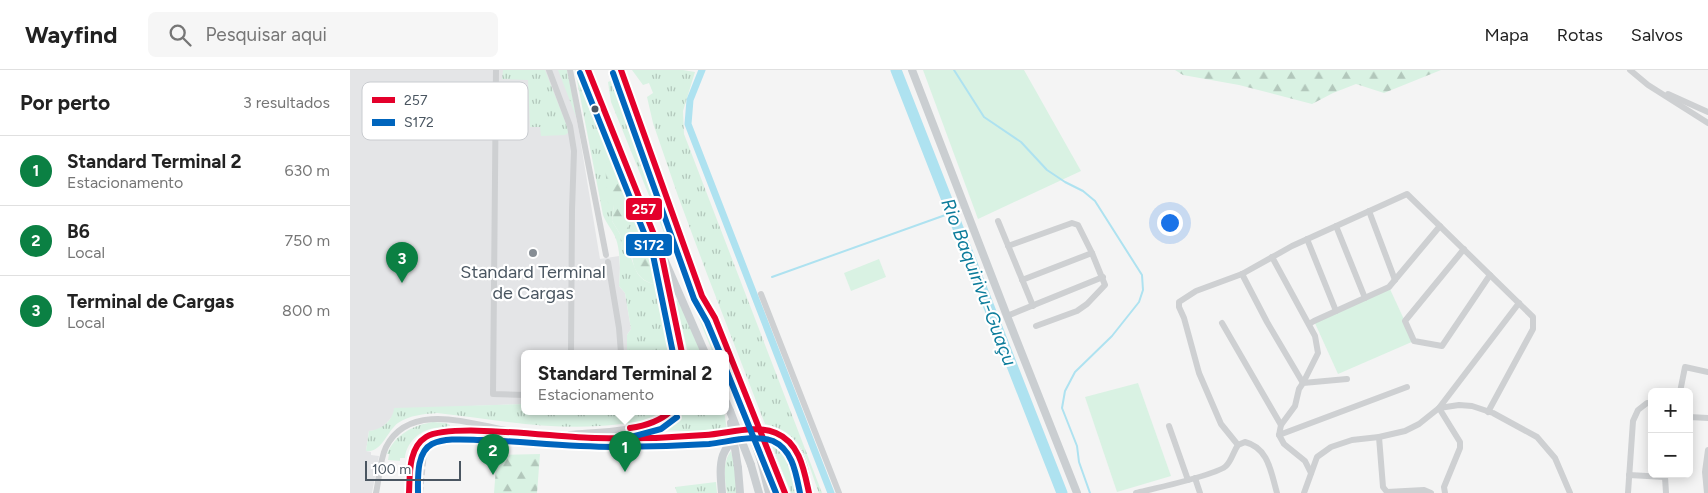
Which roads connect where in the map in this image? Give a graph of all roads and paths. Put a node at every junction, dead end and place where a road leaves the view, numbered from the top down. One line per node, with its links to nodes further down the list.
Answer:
1 (549, 70): 36 (street)
2 (570, 70): 37 (street)
3 (588, 70): 18 (main road)
4 (620, 70): 27 (main road)
5 (912, 70): 32 (main road)
6 (1630, 70): 7 (street)
7 (1648, 85): 8 (street); 9 (street)
8 (1708, 112)
9 (1708, 123)
10 (495, 140): 49 (street)
11 (1369, 211): 13 (street); 14 (street); 25 (street)
12 (998, 222): 16 (street)
13 (1336, 226): 15 (street); 28 (street)
14 (1440, 226): 17 (street); 25 (street)
15 (1306, 239): 20 (street); 31 (street)
16 (1008, 246): 19 (street); 24 (street)
17 (1464, 250): 22 (street); 22 (street)
18 (660, 252): 38 (street); 39 (main road)
19 (1092, 253): 23 (street); 24 (street)
20 (1272, 257): 21 (street); 34 (street)
21 (1242, 274): 46 (street); 65 (street)
22 (1490, 275): 29 (street)
23 (1103, 277): 30 (street); 35 (street)
24 (1022, 280): 30 (street)
25 (1395, 280): 28 (street)
26 (761, 294): 82 (street)
27 (702, 296): 40 (main road); 41 (main road)
28 (1365, 298): 31 (street)
29 (1519, 303): 52 (street); 54 (street)
30 (1032, 306): 32 (street)
31 (1336, 311): 34 (street)
32 (1007, 316): 83 (main road)
33 (1222, 323): 58 (street)
34 (1309, 324): 46 (street)
35 (1036, 326)
36 (571, 350)
37 (621, 350)
38 (681, 350)
39 (704, 350)
40 (722, 350)
41 (726, 350)
42 (729, 359): 51 (main road)
43 (729, 369): 51 (main road)
44 (1708, 372): 48 (street)
45 (1347, 379): 46 (street)
46 (1303, 383): 58 (street)
47 (1407, 387): 62 (street)
48 (1681, 388)
49 (521, 395)
50 (1648, 403): 70 (street)
51 (746, 405): 79 (main road, bridge); 80 (main road, bridge)
52 (1440, 408): 54 (street); 64 (street); 89 (street)
53 (730, 411): 77 (main road, bridge); 78 (main road, bridge)
54 (1488, 412): 90 (street)
55 (667, 415): 63 (street)
56 (1693, 417): 57 (street)
57 (1708, 418)
58 (1281, 425): 62 (street)
59 (1169, 426): 74 (street)
60 (749, 432): 63 (street); 76 (main road); 81 (main road)
61 (533, 435): 63 (street); 68 (street); 75 (street)
62 (1279, 435): 69 (street)
63 (545, 436): 67 (street)
64 (1379, 437): 69 (street); 88 (street)
65 (1238, 445): 72 (street); 86 (street)
66 (1708, 450): 93 (street)
67 (488, 451)
68 (423, 462)
69 (1311, 472): 87 (street)
70 (1629, 475): 71 (street); 91 (street)
71 (1648, 476)
72 (1195, 478): 74 (street); 85 (street)
73 (1665, 478): 92 (street)
74 (1188, 480): 84 (street)
75 (376, 493)
76 (722, 493)
77 (740, 493)
78 (759, 493)
79 (768, 493)
80 (785, 493)
81 (809, 493)
82 (839, 493)
83 (1077, 493)
84 (1136, 493)
85 (1200, 493)
86 (1277, 493)
87 (1304, 493)
88 (1431, 493)
89 (1445, 493)
90 (1570, 493)
91 (1628, 493)
92 (1666, 493)
93 (1707, 493)

